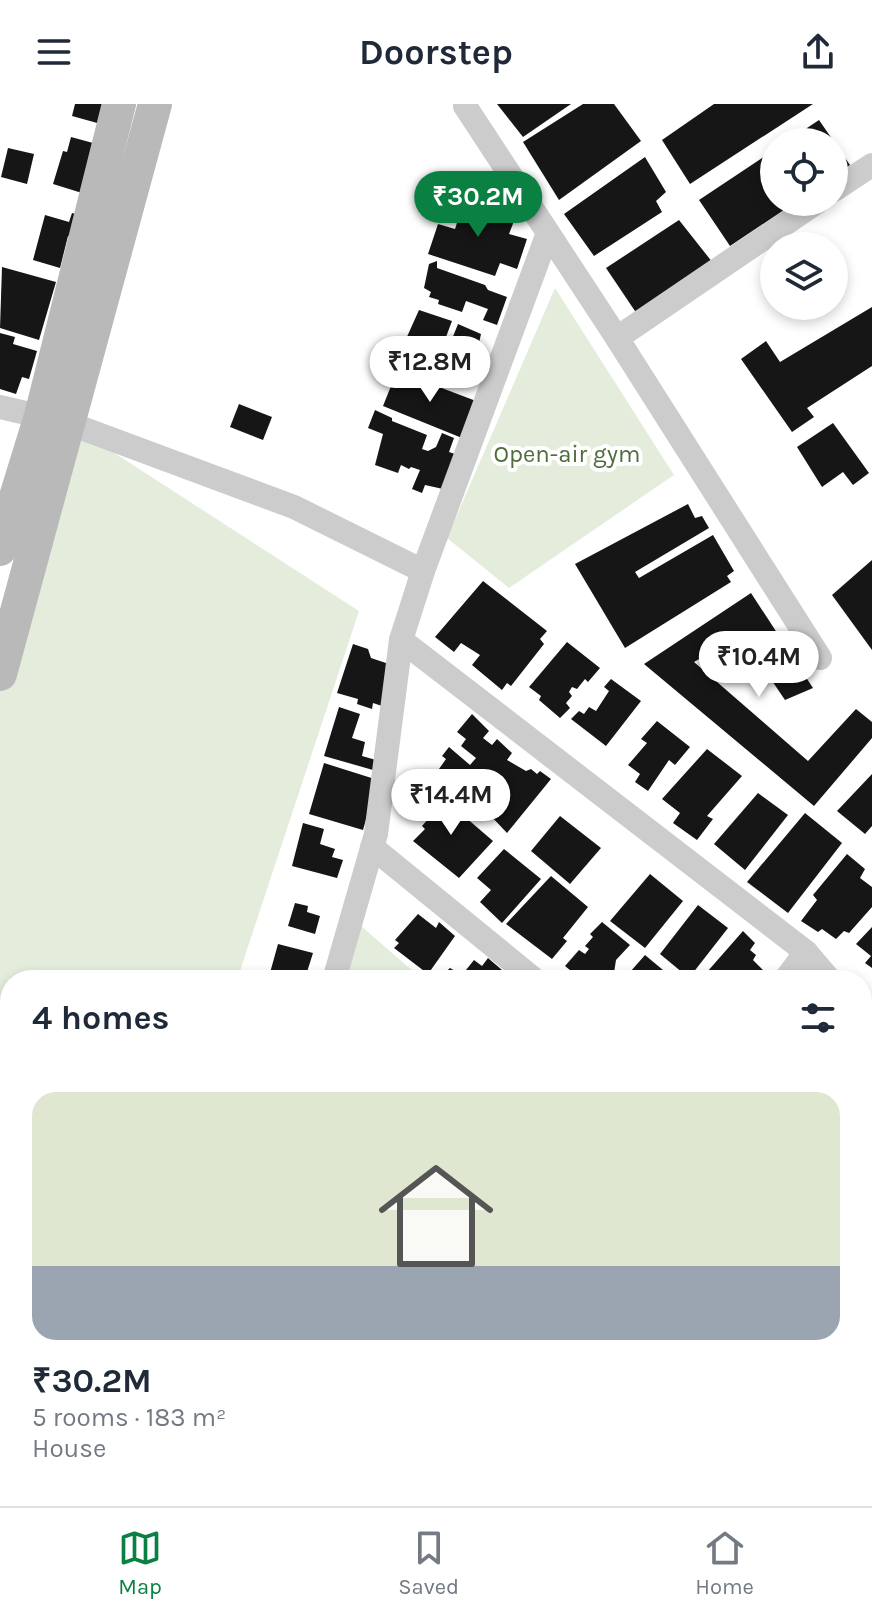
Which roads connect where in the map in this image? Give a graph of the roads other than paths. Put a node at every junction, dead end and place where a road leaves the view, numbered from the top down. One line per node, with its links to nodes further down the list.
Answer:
1 (119, 104): 10 (street)
2 (155, 104): 10 (street)
3 (465, 106): 7 (street)
4 (872, 165): 5 (street)
5 (848, 181)
6 (796, 216): 8 (street)
7 (548, 233): 8 (street); 12 (street)
8 (617, 338): 14 (street)
9 (0, 407): 10 (street)
10 (54, 419): 11 (street); 12 (street); 15 (street)
11 (0, 549)
12 (423, 571): 13 (street)
13 (401, 640): 16 (street); 17 (street)
14 (820, 658)
15 (0, 674)
16 (372, 847): 18 (street); 19 (street)
17 (806, 952): 20 (street); 21 (street)
18 (337, 970)
19 (523, 970)
20 (792, 970)
21 (821, 970)

